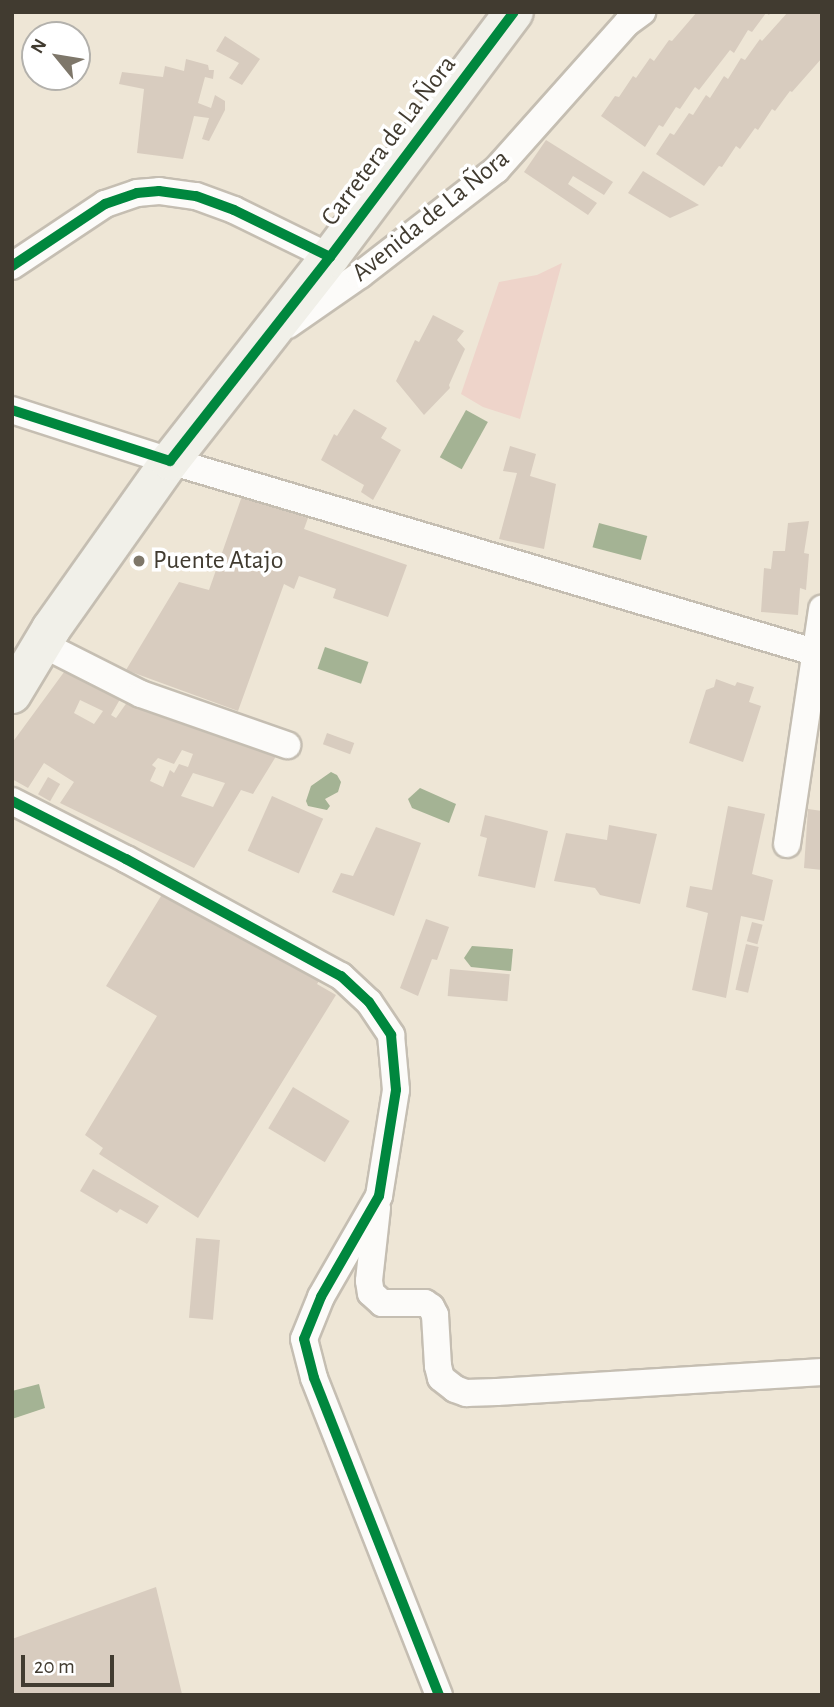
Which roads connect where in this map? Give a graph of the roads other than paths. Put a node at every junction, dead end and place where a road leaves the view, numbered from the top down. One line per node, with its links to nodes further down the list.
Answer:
1 (514, 12): 3 (main road, Carretera de La Ñora)
2 (642, 12): 5 (street, Avenida de La Ñora)
3 (330, 257): 4 (street); 5 (main road, Carretera de La Ñora)
4 (12, 266)
5 (264, 342): 7 (main road, Carretera de La Ñora)
6 (12, 410): 7 (street)
7 (170, 461): 9 (main road, Carretera de La Ñora); 10 (street)
8 (822, 609): 10 (street)
9 (42, 644): 11 (main road, Carretera de La Ñora); 12 (street)
10 (814, 652): 14 (street)
11 (12, 694)
12 (288, 746)
13 (12, 801): 15 (street)
14 (787, 844)
15 (379, 1196): 16 (street); 17 (street)
16 (371, 1293): 17 (street); 18 (street)
17 (321, 1297): 19 (street)
18 (822, 1372)
19 (439, 1695)

